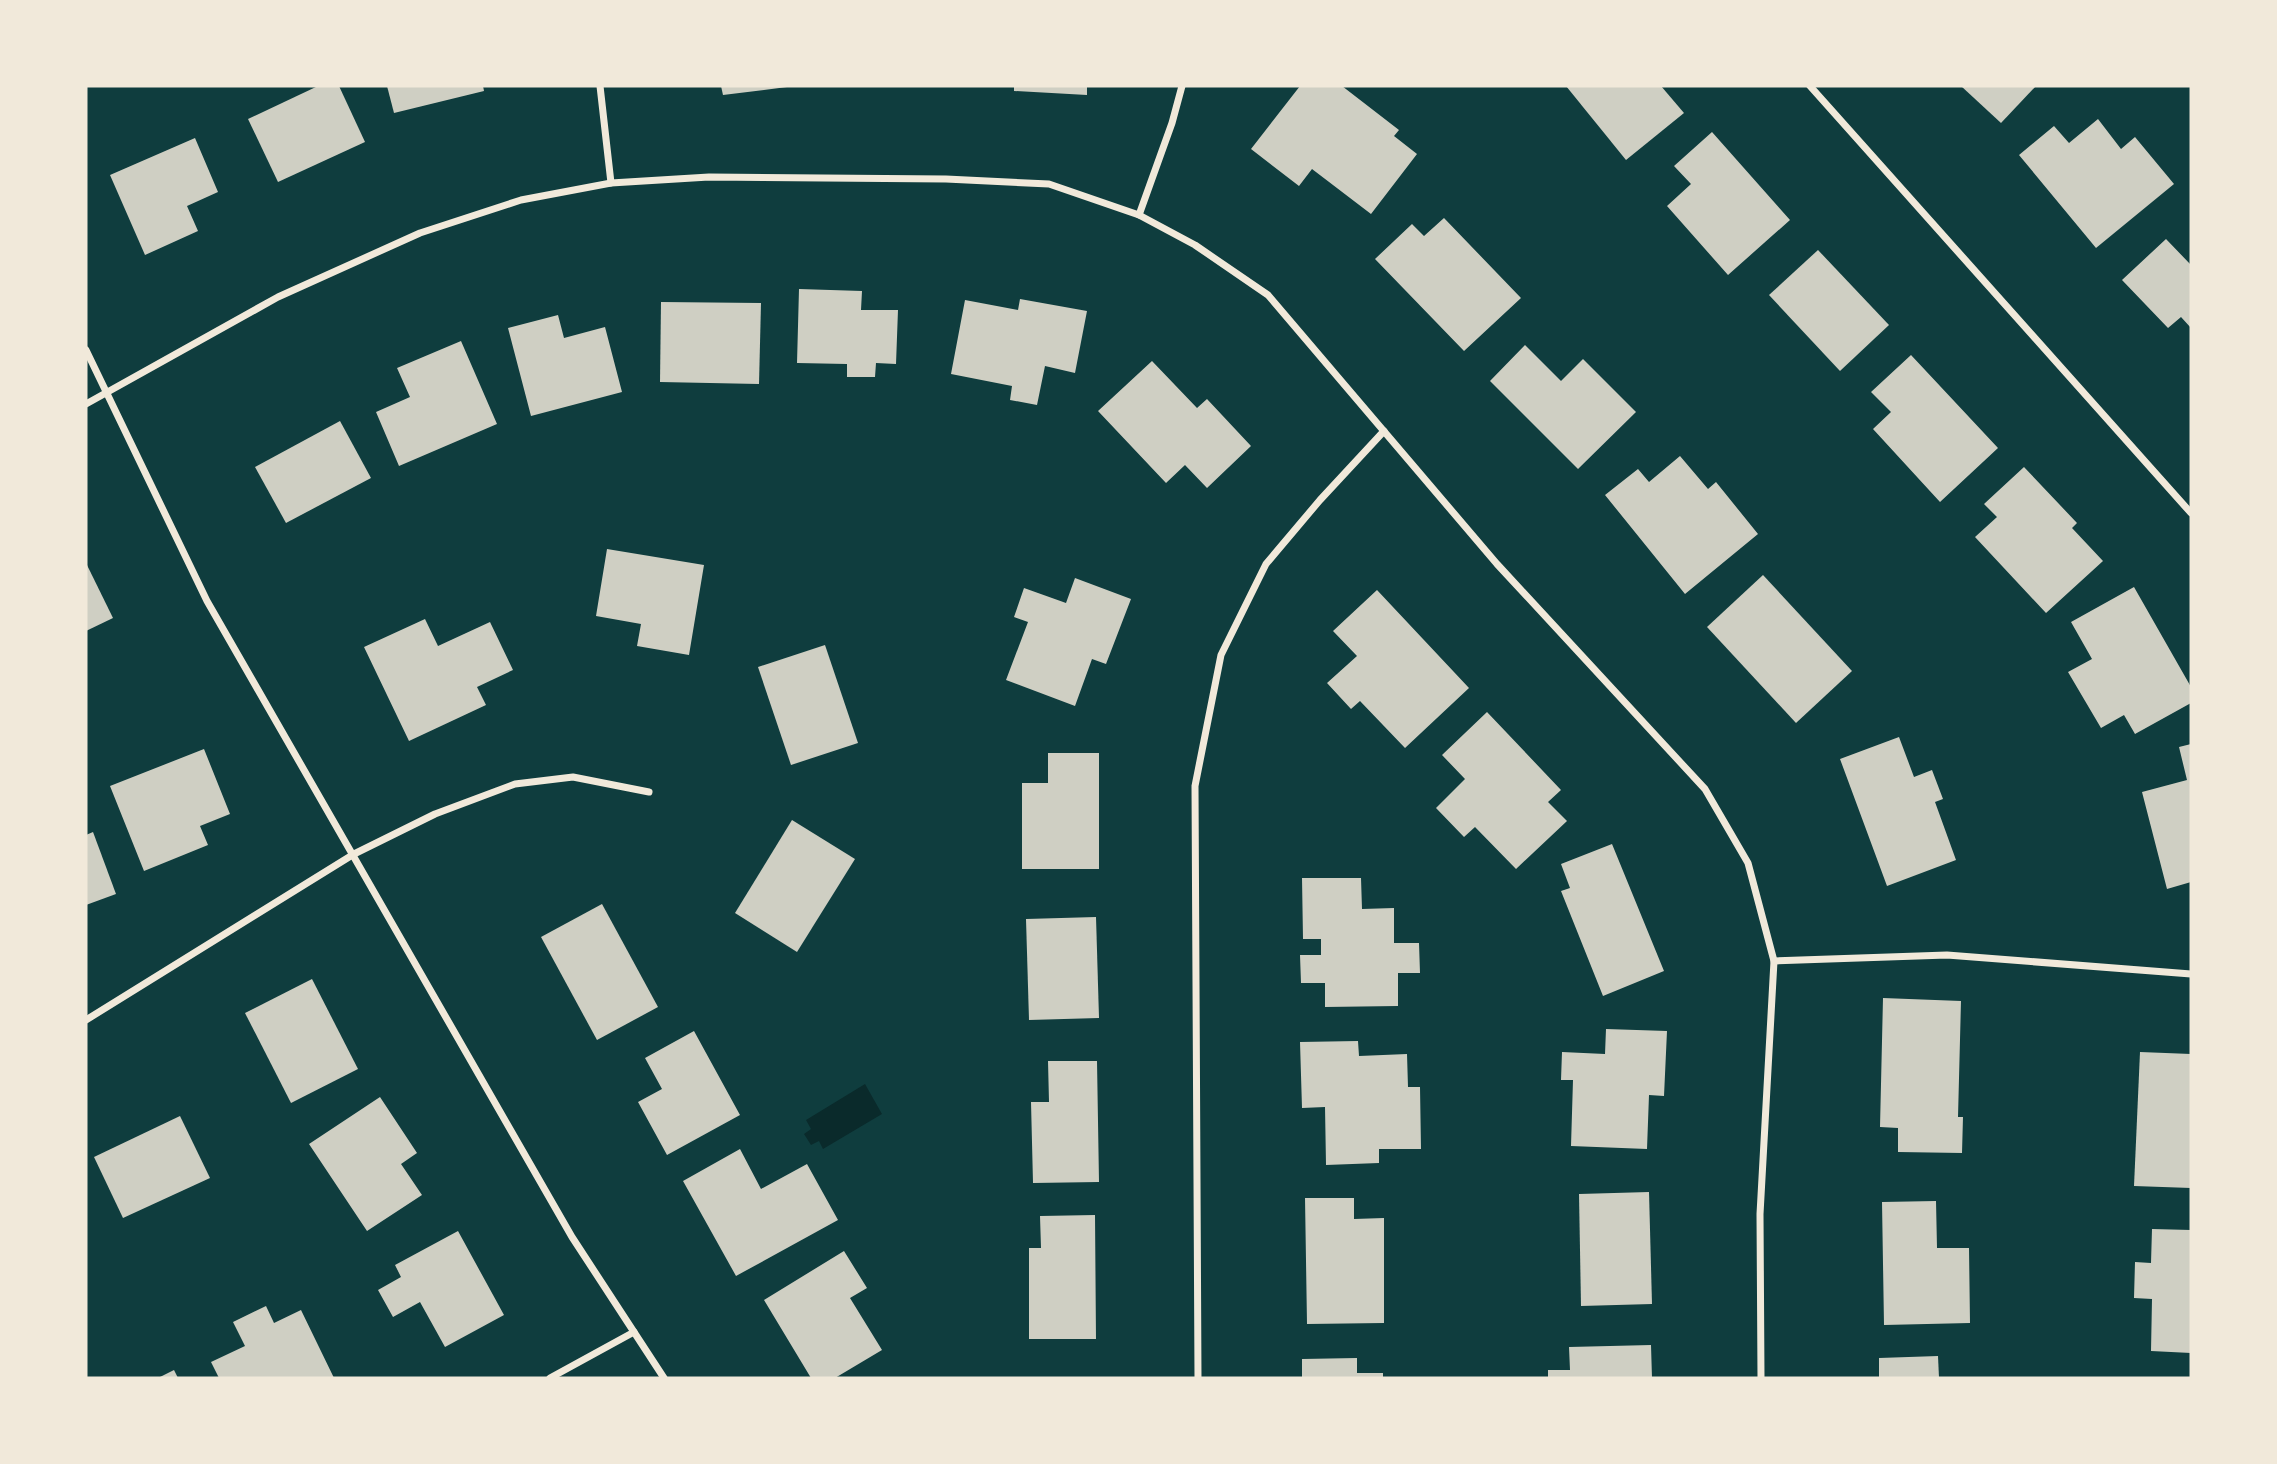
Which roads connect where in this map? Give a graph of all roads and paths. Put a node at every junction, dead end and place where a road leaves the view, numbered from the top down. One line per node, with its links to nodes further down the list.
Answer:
1 (600, 86): 4 (street)
2 (1182, 86): 5 (street)
3 (1810, 86): 10 (street)
4 (611, 183): 5 (street); 7 (street)
5 (1139, 215): 9 (street)
6 (86, 350): 7 (street)
7 (108, 392): 8 (street); 12 (street)
8 (86, 404)
9 (1384, 431): 13 (street); 19 (street)
10 (2191, 513)
11 (649, 792): 12 (street)
12 (354, 855): 15 (street); 16 (street)
13 (1774, 961): 14 (street); 20 (street)
14 (2191, 974)
15 (86, 1020)
16 (634, 1332): 17 (street); 18 (street)
17 (550, 1378)
18 (664, 1378)
19 (1198, 1378)
20 (1761, 1378)

